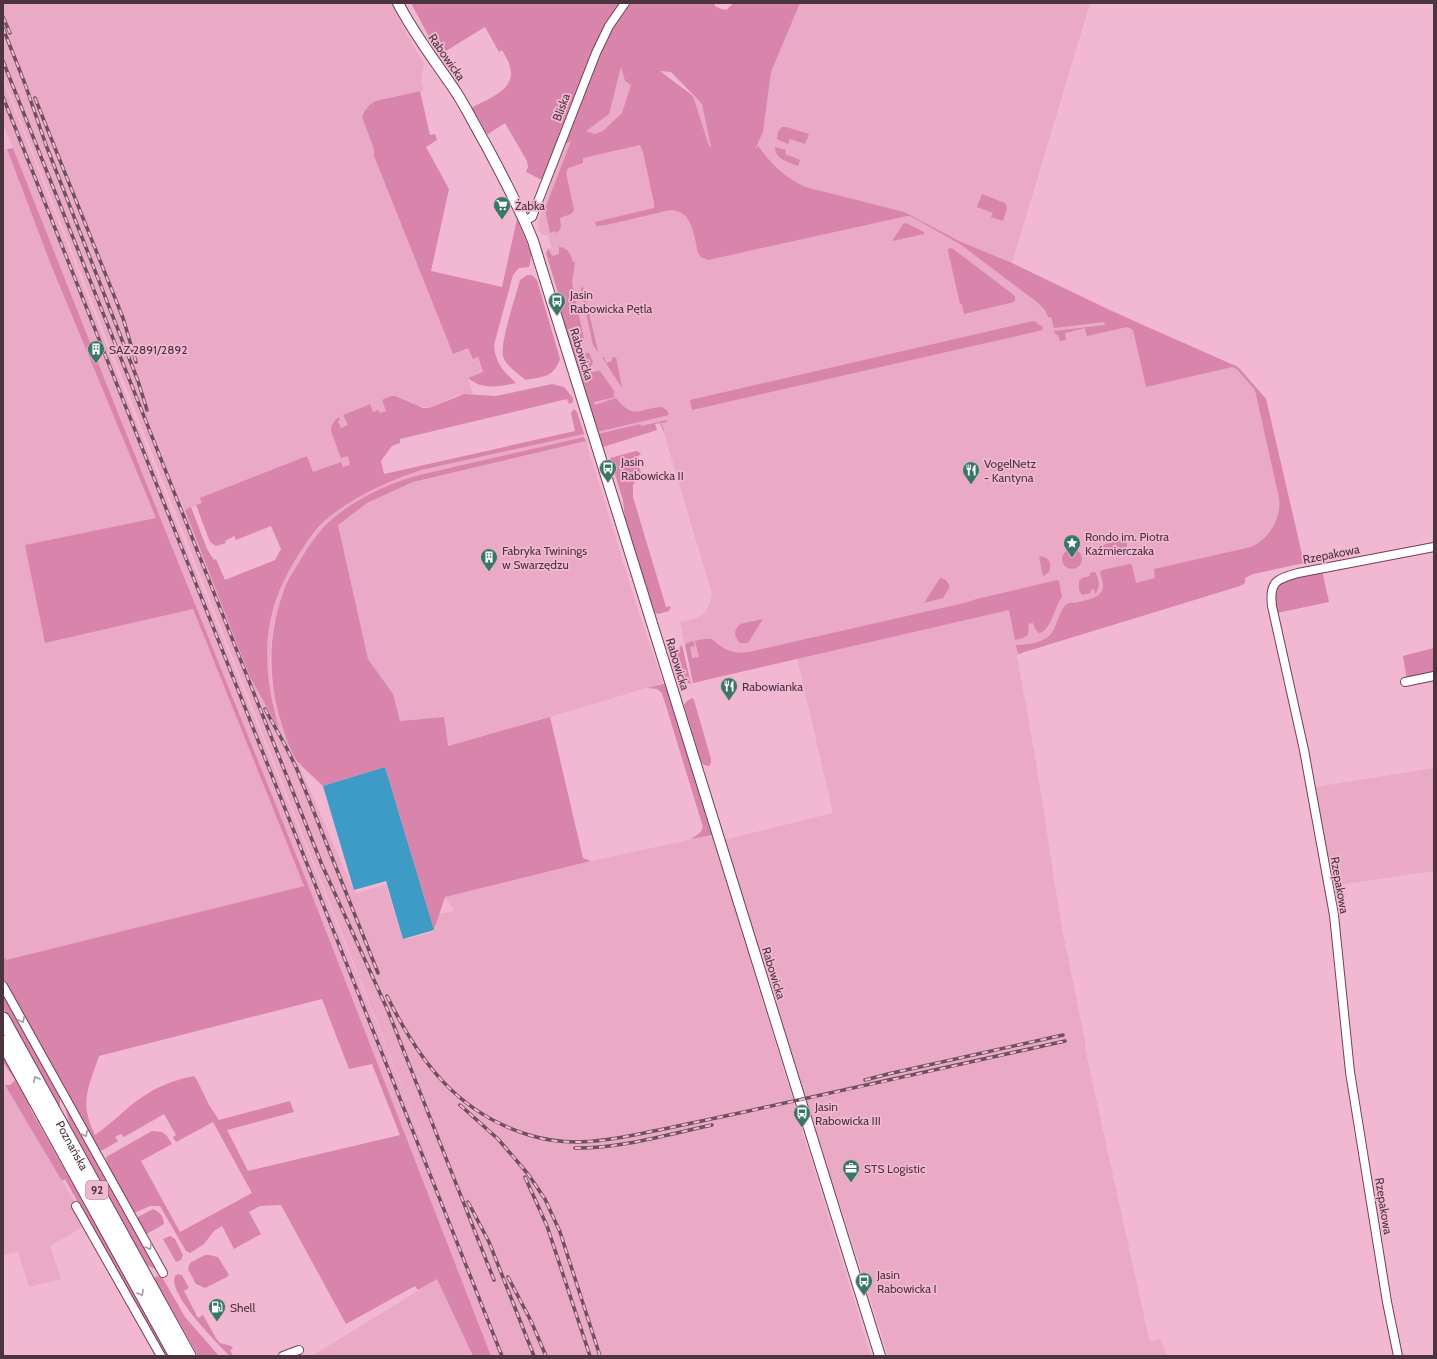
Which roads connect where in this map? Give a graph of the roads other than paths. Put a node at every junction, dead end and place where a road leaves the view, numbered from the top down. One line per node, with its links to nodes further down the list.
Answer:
1 (398, 3): 3 (street, Rabowicka)
2 (626, 3): 3 (street, Bliska)
3 (525, 220): 16 (street, Rabowicka)
4 (1434, 547): 17 (street, Rzepakowa)
5 (1434, 676): 6 (street)
6 (1405, 682)
7 (3, 986): 11 (street, one-way to 11)
8 (3, 1019): 13 (main road, Poznańska / 92, one-way to 8)
9 (3, 1042): 13 (main road, Poznańska / 92, one-way to 13)
10 (76, 1206): 14 (street)
11 (163, 1273)
12 (298, 1350): 15 (street)
13 (186, 1355)
14 (160, 1356)
15 (283, 1356)
16 (880, 1356)
17 (1398, 1356)

